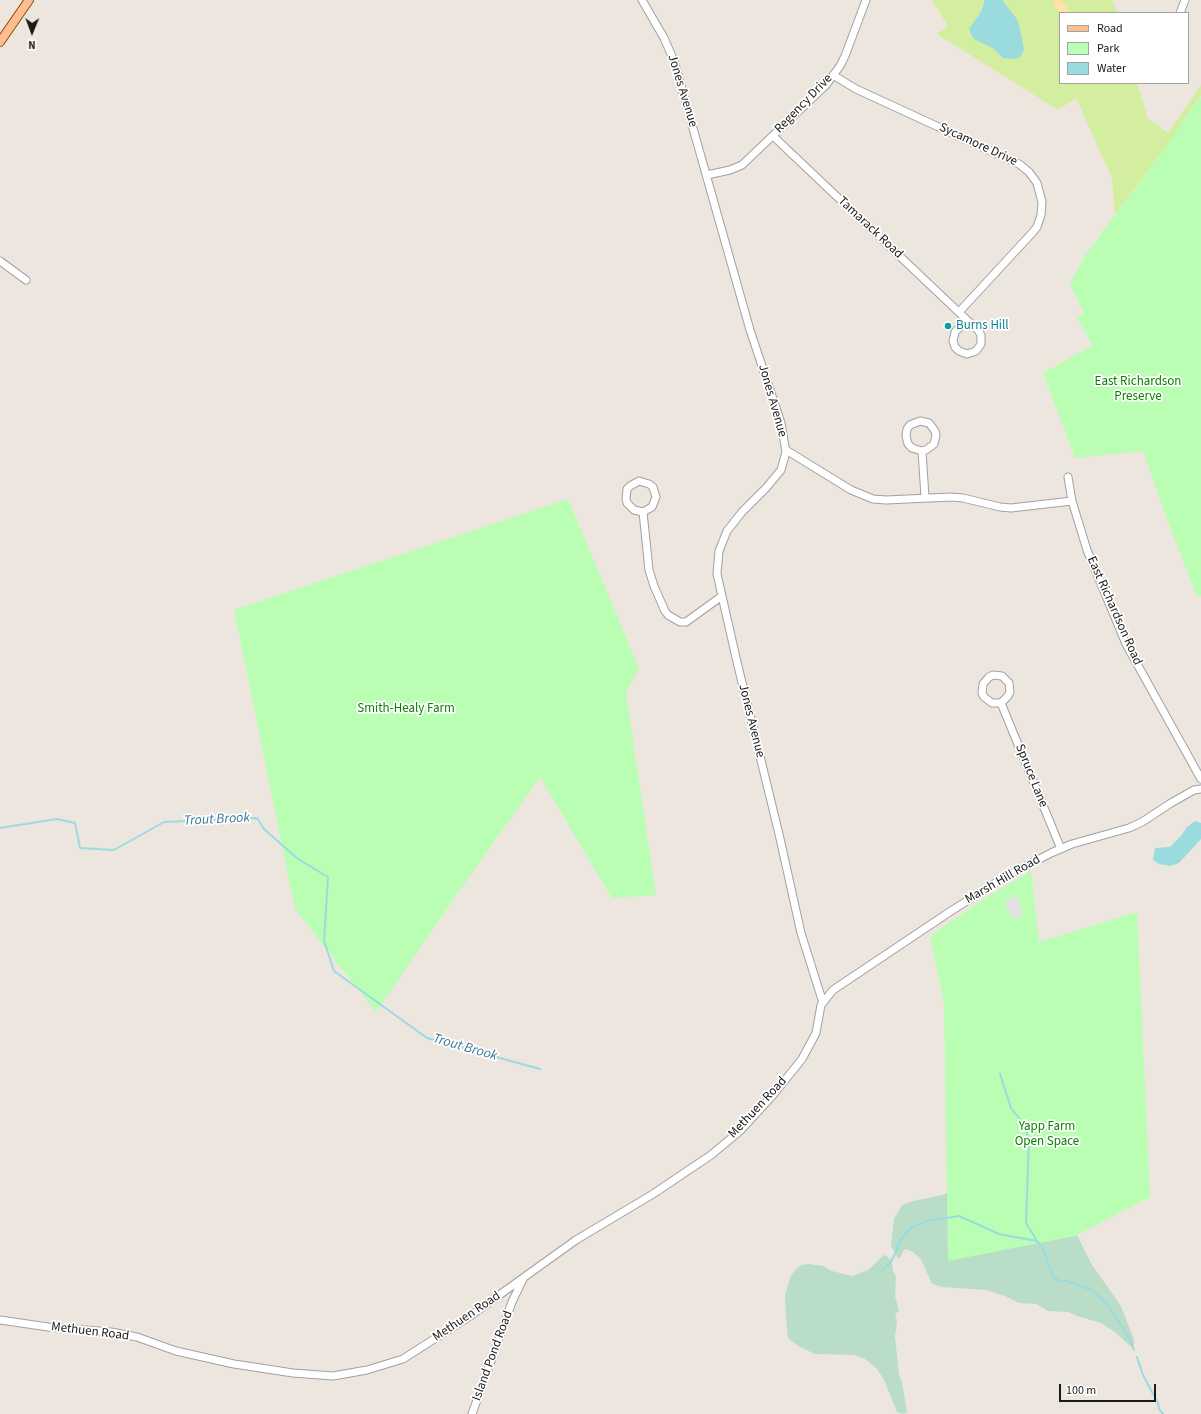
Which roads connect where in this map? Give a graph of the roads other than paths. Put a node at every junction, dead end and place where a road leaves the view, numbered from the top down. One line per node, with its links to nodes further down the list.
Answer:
1 (29, 0): 6 (main road)
2 (642, 0): 9 (street, Jones Avenue)
3 (866, 0): 7 (street, Regency Drive)
4 (1185, 0): 5 (street)
5 (1180, 12)
6 (0, 42)
7 (833, 75): 8 (street, Regency Drive); 12 (street, Sycamore Drive)
8 (773, 136): 9 (street, Regency Drive); 12 (street, Tamarack Road)
9 (707, 175): 14 (street, Jones Avenue)
10 (0, 261): 11 (street)
11 (26, 280)
12 (959, 312): 13 (street, Tamarack Road)
13 (967, 320): 13 (street, Tamarack Road)
14 (786, 450): 17 (street); 20 (street, Jones Avenue)
15 (922, 451): 15 (street); 17 (street)
16 (1068, 477): 18 (street, East Richardson Road)
17 (926, 498): 18 (street)
18 (1072, 501): 22 (street, East Richardson Road)
19 (643, 512): 19 (street); 20 (street)
20 (722, 596): 25 (street, Jones Avenue)
21 (1001, 703): 21 (street); 24 (street, Spruce Lane)
22 (1201, 779)
23 (1201, 789): 24 (street, Marsh Hill Road)
24 (1061, 849): 25 (street, Marsh Hill Road)
25 (823, 1003): 26 (street, Methuen Road)
26 (524, 1277): 27 (street, Methuen Road); 28 (street, Island Pond Road)
27 (0, 1320)
28 (472, 1414)

